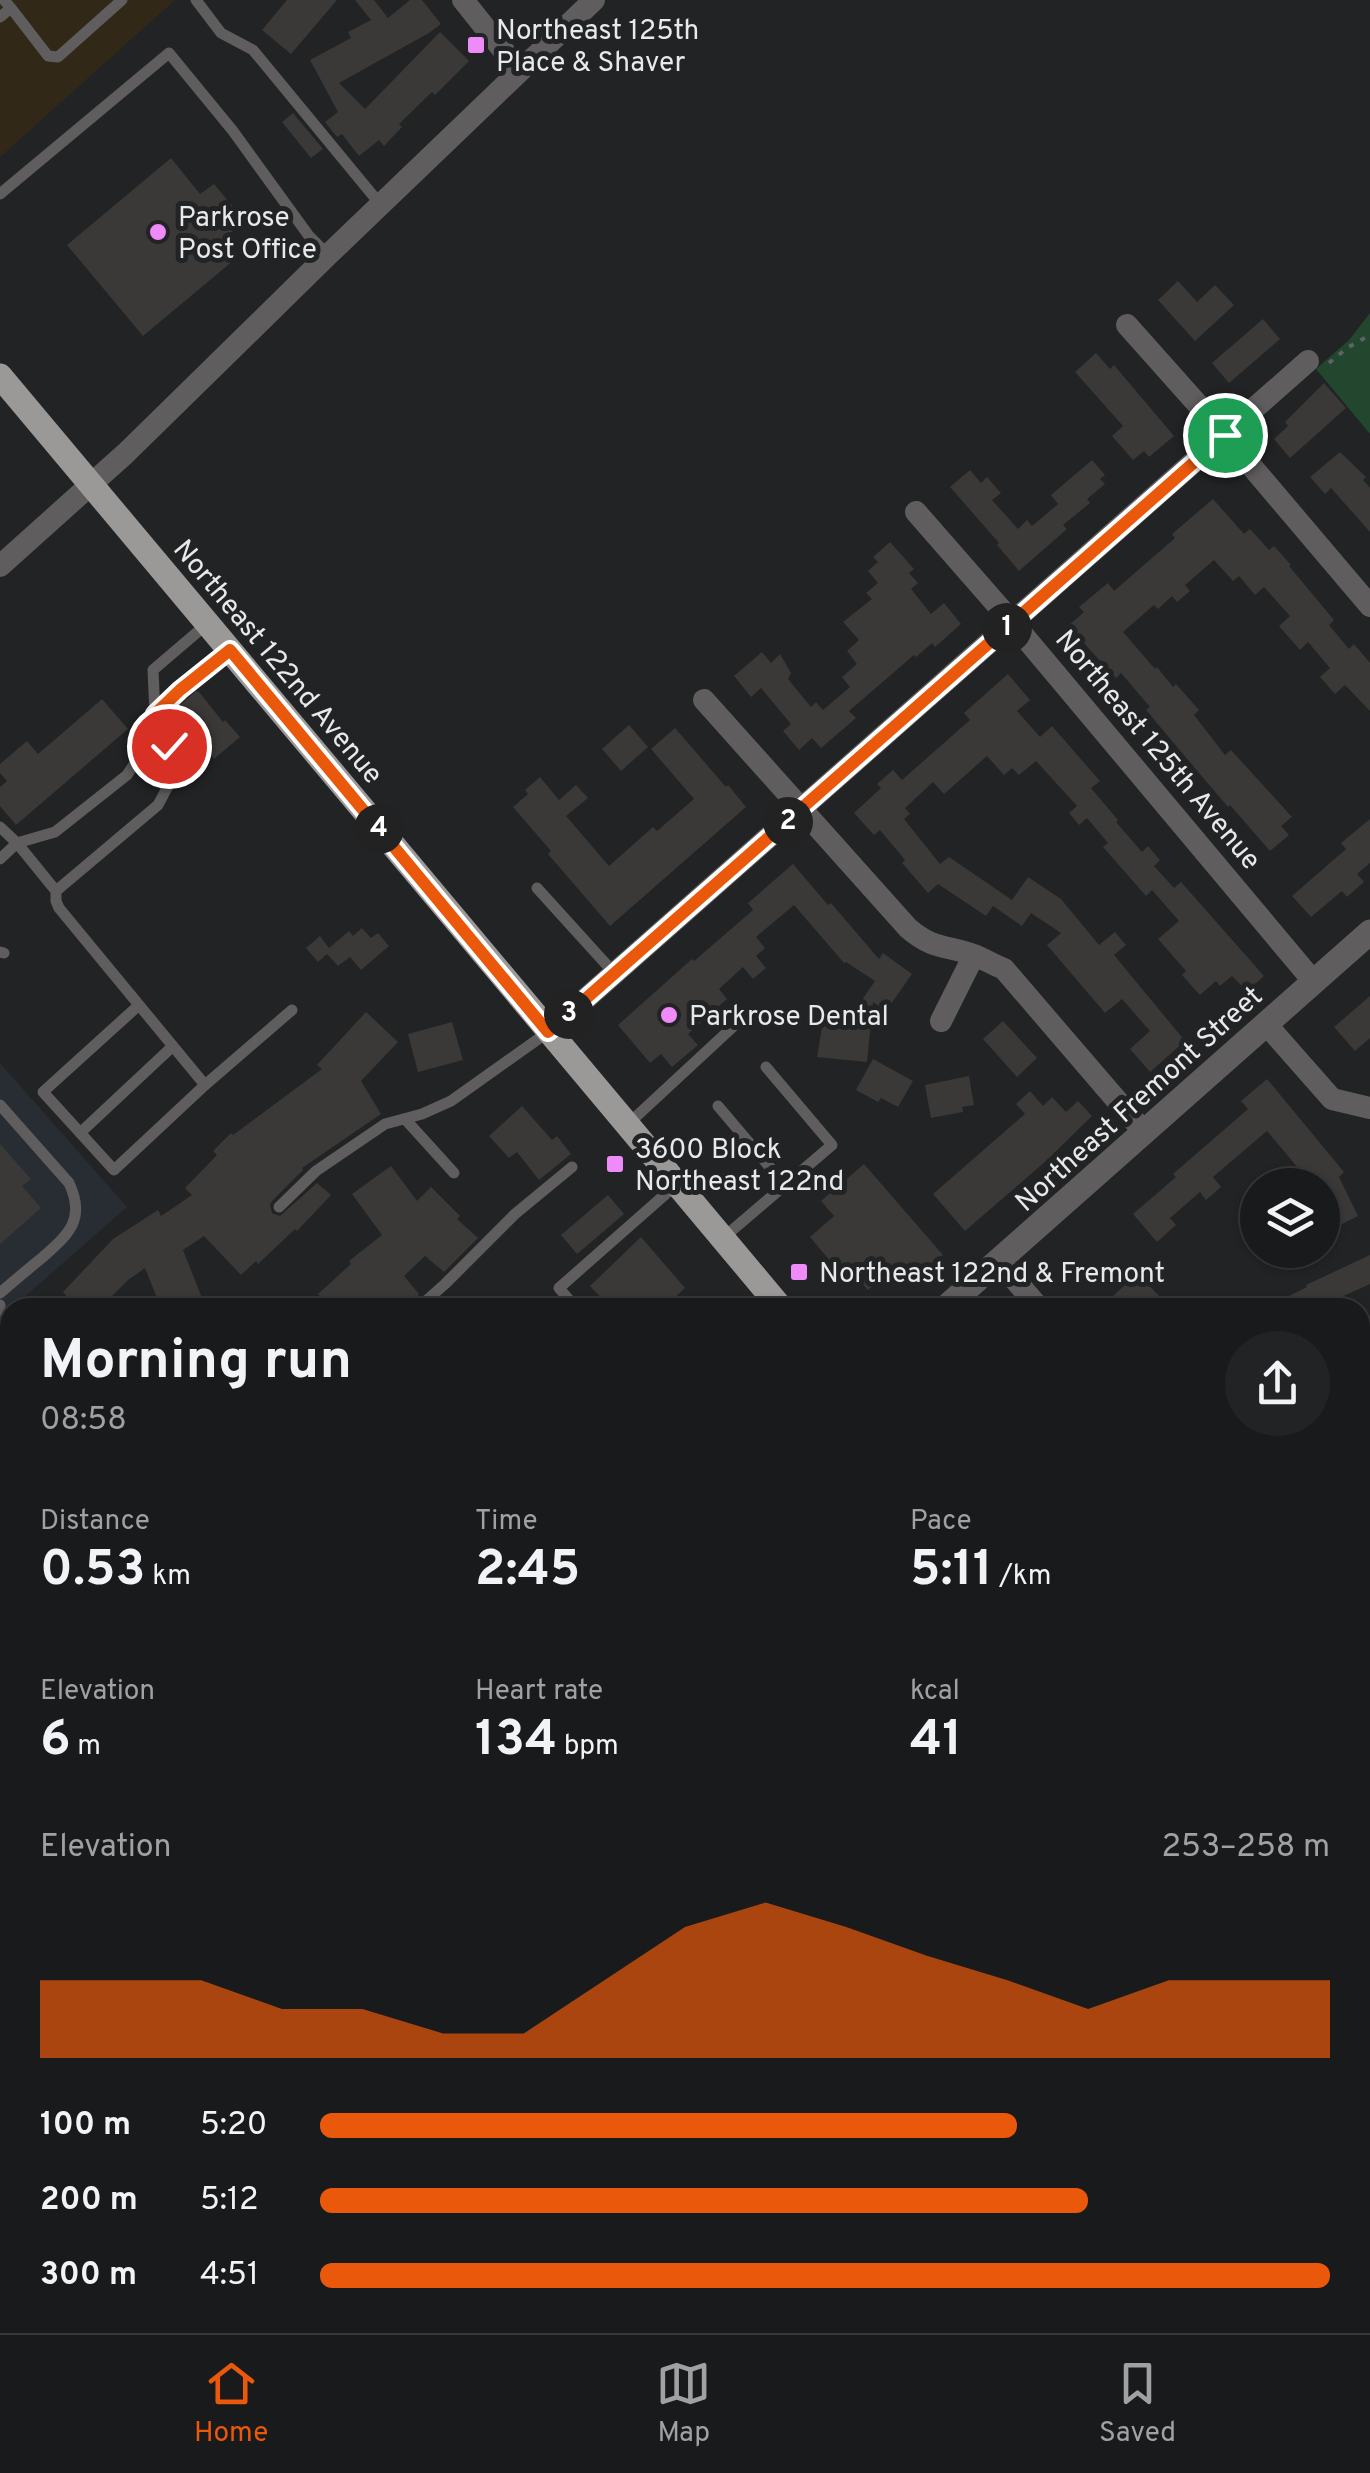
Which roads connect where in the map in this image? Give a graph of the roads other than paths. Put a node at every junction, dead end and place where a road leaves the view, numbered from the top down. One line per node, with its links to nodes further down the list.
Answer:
1 (122, 0): 5 (lane)
2 (196, 0): 9 (lane)
3 (463, 0): 7 (street)
4 (594, 0): 7 (street)
5 (7, 4): 6 (lane)
6 (0, 17)
7 (520, 70): 9 (street)
8 (0, 194): 10 (lane)
9 (380, 204): 10 (street)
10 (328, 255): 15 (street)
11 (1128, 324): 14 (street)
12 (1304, 365): 14 (street)
13 (0, 376): 15 (main road, Northeast 122nd Avenue)
14 (1225, 435): 18 (street); 19 (street)
15 (92, 485): 17 (street); 20 (main road, Northeast 122nd Avenue)
16 (916, 512): 19 (street, Northeast 125th Avenue)
17 (0, 566)
18 (1370, 606)
19 (1013, 622): 24 (street); 33 (street, Northeast 125th Avenue)
20 (208, 623): 21 (main road, Northeast 122nd Avenue); 23 (lane)
21 (230, 650): 23 (lane); 39 (main road, Northeast 122nd Avenue)
22 (704, 700): 24 (street)
23 (157, 717): 26 (lane); 29 (lane)
24 (801, 810): 31 (street); 32 (street)
25 (0, 827): 26 (lane)
26 (17, 843): 27 (lane); 29 (lane)
27 (0, 859)
28 (537, 888): 32 (lane)
29 (56, 891): 34 (lane)
30 (1370, 932): 33 (street, Northeast Fremont Street)
31 (974, 955): 36 (street); 48 (street)
32 (615, 974): 39 (street)
33 (1314, 982): 38 (street, Northeast Fremont Street)
34 (139, 1005): 40 (lane); 49 (lane)
35 (292, 1010): 42 (lane)
36 (941, 1022)
37 (737, 1024): 47 (lane)
38 (1266, 1024): 45 (street); 48 (street, Northeast Fremont Street)
39 (548, 1032): 46 (lane); 47 (main road, Northeast 122nd Avenue)
40 (173, 1046): 42 (lane); 49 (lane)
41 (766, 1067): 53 (lane)
42 (205, 1086): 49 (lane)
43 (0, 1105): 57 (lane)
44 (718, 1106): 53 (lane)
45 (1370, 1108)
46 (405, 1119): 51 (lane); 54 (lane)
47 (628, 1125): 52 (main road, Northeast 122nd Avenue)
48 (1144, 1132): 56 (street, Northeast Fremont Street)
49 (80, 1133)
50 (572, 1167): 58 (lane)
51 (454, 1173)
52 (677, 1184): 55 (main road, Northeast 122nd Avenue); 59 (lane)
53 (785, 1185): 55 (lane)
54 (279, 1207)
55 (723, 1238): 60 (main road, Northeast 122nd Avenue)
56 (999, 1261): 61 (street, Northeast Fremont Street); 62 (street)
57 (0, 1293)
58 (429, 1298)
59 (568, 1298)
60 (773, 1298)
61 (956, 1298)
62 (1030, 1298)

